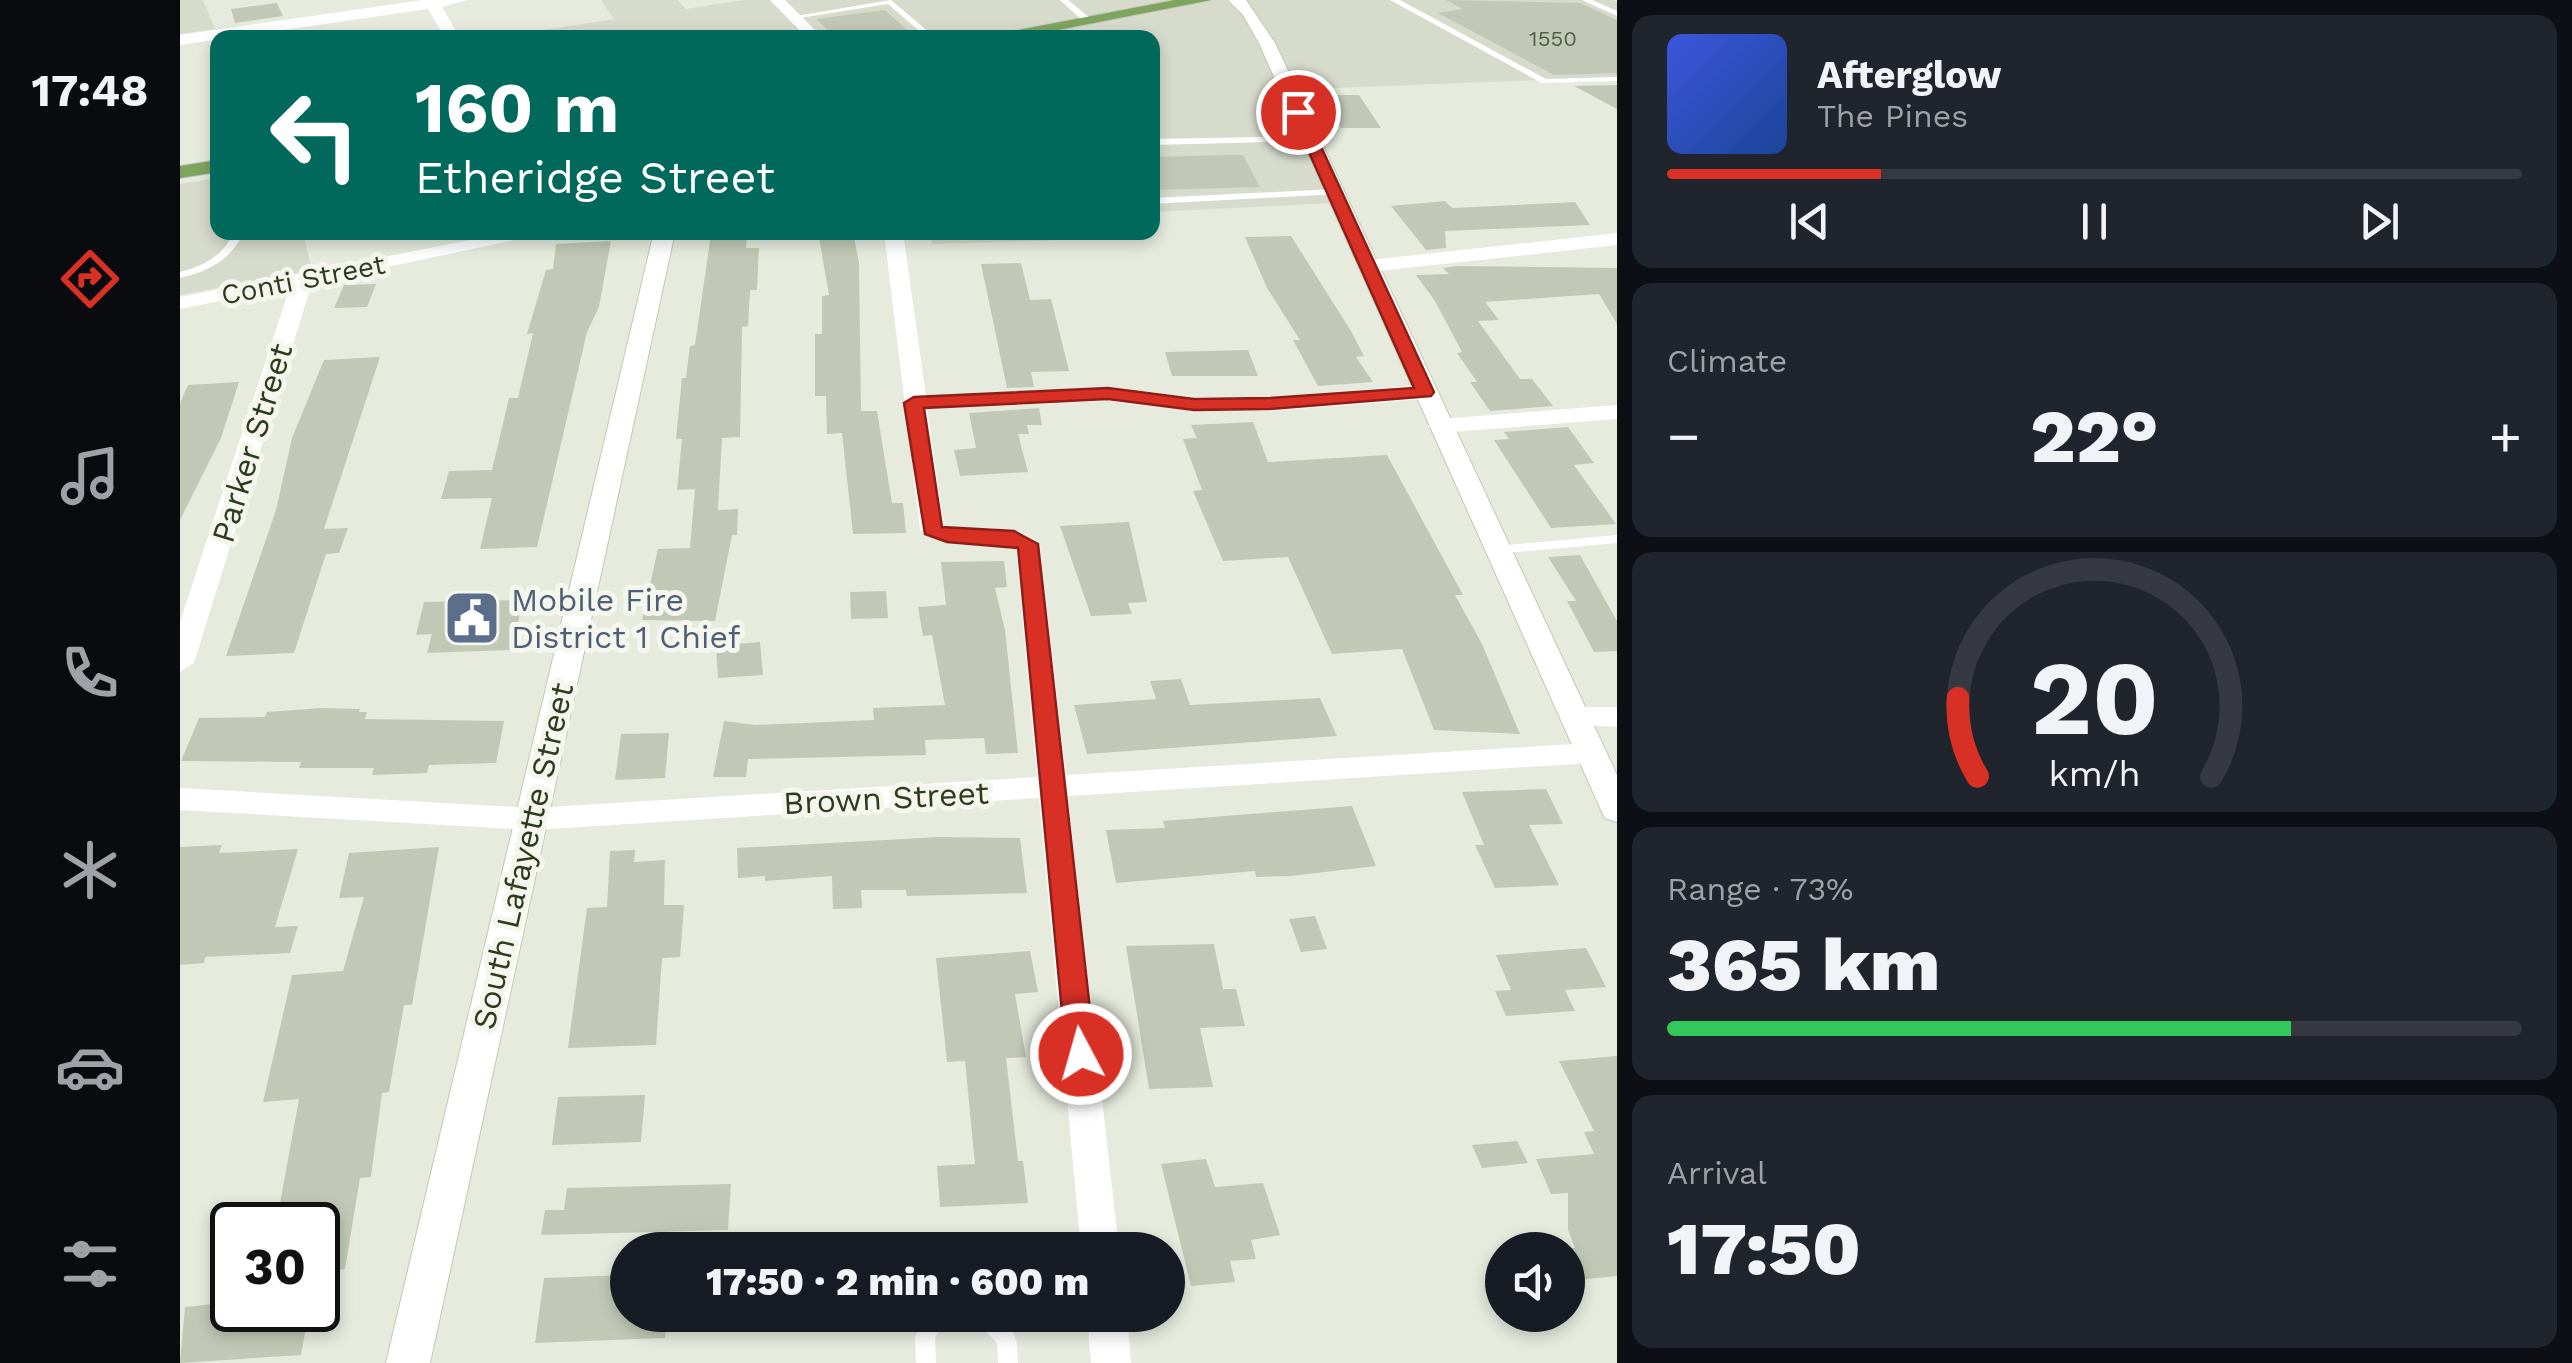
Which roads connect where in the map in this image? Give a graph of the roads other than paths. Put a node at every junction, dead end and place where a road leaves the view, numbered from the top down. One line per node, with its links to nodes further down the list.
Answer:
1 (460, 0): 8 (street)
2 (777, 0): 11 (street)
3 (1064, 0): 12 (lane)
4 (1202, 0): 9 (main road)
5 (1236, 0): 21 (street)
6 (1394, 0): 20 (lane)
7 (1586, 0): 10 (lane)
8 (432, 2): 13 (street); 14 (street)
9 (1146, 4): 12 (main road)
10 (1617, 14)
11 (794, 17): 15 (street); 16 (lane)
12 (1086, 20): 17 (main road)
13 (246, 30)
14 (448, 30)
15 (808, 30)
16 (923, 30)
17 (1048, 30)
18 (210, 35): 19 (street)
19 (180, 40)
20 (1617, 78)
21 (1310, 138): 22 (lane); 25 (street)
22 (1160, 142)
23 (210, 168): 24 (main road)
24 (180, 172)
25 (1335, 192): 26 (lane); 32 (street)
26 (1160, 201)
27 (1617, 239): 32 (street)
28 (236, 240): 33 (lane)
29 (485, 240): 34 (street, Conti Street)
30 (663, 240): 49 (street, South Lafayette Street)
31 (893, 240): 37 (street)
32 (1368, 266): 36 (street)
33 (180, 276)
34 (303, 279): 35 (street, Conti Street); 42 (street, Parker Street)
35 (180, 303)
36 (1425, 392): 37 (street); 39 (street)
37 (914, 403): 46 (street)
38 (1617, 412): 39 (street)
39 (1440, 426): 41 (street)
40 (1617, 539): 41 (lane)
41 (1496, 550): 44 (street)
42 (180, 662)
43 (1615, 714): 44 (street)
44 (1574, 716): 45 (street)
45 (1591, 753): 46 (street, Brown Street); 48 (street)
46 (1054, 788): 49 (street, Brown Street); 50 (street)
47 (180, 799): 49 (street, Brown Street)
48 (1617, 810)
49 (532, 818): 54 (street, South Lafayette Street)
50 (1098, 1232)
51 (928, 1332): 55 (lane)
52 (1000, 1332): 56 (lane)
53 (1108, 1332): 57 (street)
54 (408, 1363)
55 (926, 1363)
56 (1008, 1363)
57 (1111, 1363)

